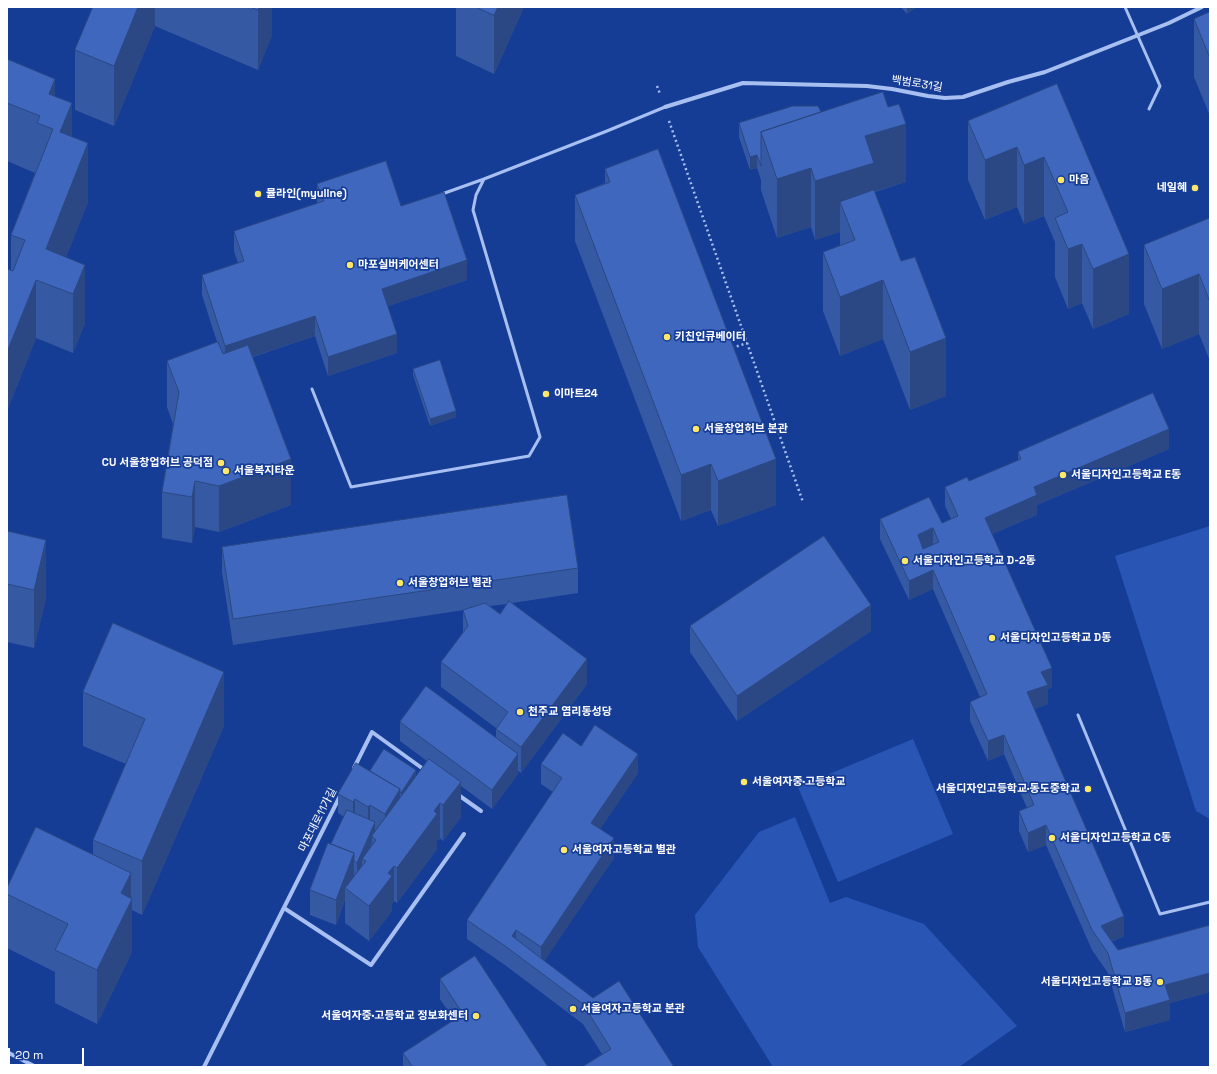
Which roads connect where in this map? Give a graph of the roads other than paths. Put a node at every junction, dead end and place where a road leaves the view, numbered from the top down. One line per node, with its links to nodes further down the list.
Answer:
1 (1125, 7): 3 (lane)
2 (1202, 7): 3 (street, 백범로31길)
3 (1138, 36): 4 (street, 백범로31길); 5 (lane)
4 (665, 107): 6 (lane)
5 (1149, 109)
6 (484, 179): 7 (lane); 8 (lane)
7 (441, 195)
8 (312, 389)
9 (1078, 715): 16 (lane)
10 (351, 774): 11 (street)
11 (430, 774)
12 (344, 788): 17 (street, 마포대로11가길)
13 (455, 792): 14 (street)
14 (481, 811)
15 (464, 834): 17 (street)
16 (1210, 902)
17 (284, 908): 20 (street, 마포대로11가길)
18 (7, 1052): 19 (street)
19 (36, 1067)
20 (204, 1067)

